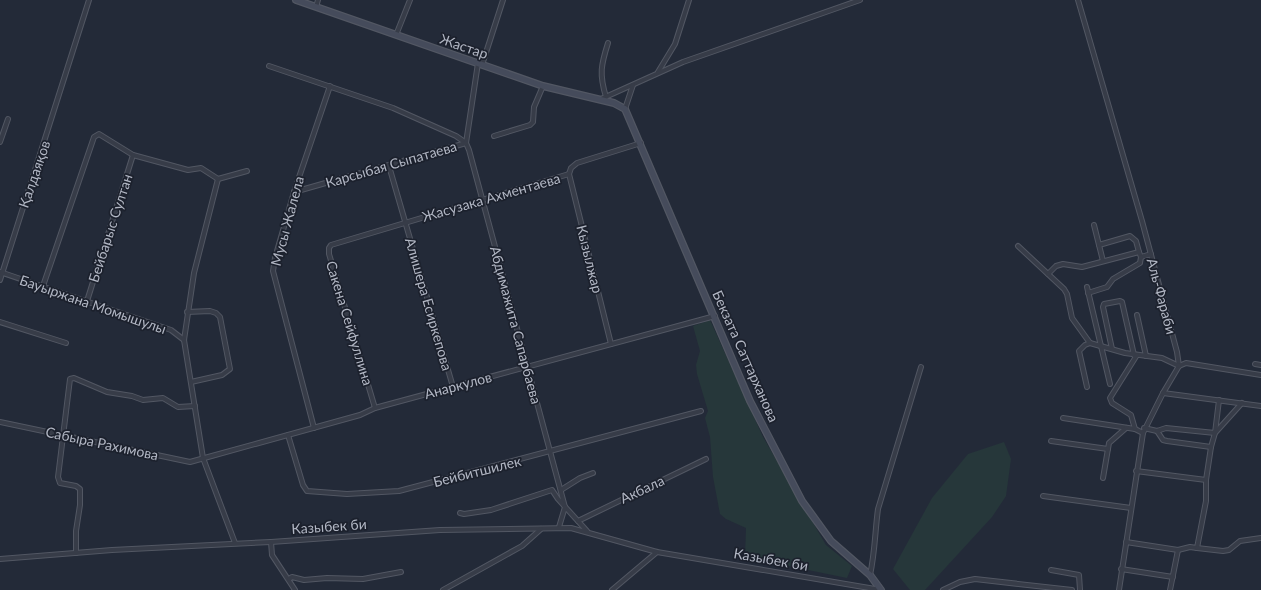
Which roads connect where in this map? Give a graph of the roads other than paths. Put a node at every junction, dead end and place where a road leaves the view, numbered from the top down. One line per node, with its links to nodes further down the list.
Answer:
1 (89, 0): 42 (street, Қалдаяқов)
2 (296, 0): 10 (street, Жастар)
3 (318, 0): 10 (street)
4 (410, 0): 11 (street)
5 (503, 0): 13 (street, Абдимажита Сапарбаева)
6 (689, 0): 15 (street)
7 (860, 0): 9 (street)
8 (1078, 0): 39 (street, Аль-Фараби)
9 (852, 1): 15 (street)
10 (316, 7): 11 (street, Жастар)
11 (396, 35): 13 (street, Жастар)
12 (608, 43): 19 (street)
13 (480, 64): 18 (street, Жастар); 25 (street, Абдимажита Сапарбаева)
14 (269, 66): 17 (street)
15 (658, 72): 16 (street)
16 (633, 85): 19 (street); 20 (street)
17 (330, 86): 25 (street); 31 (street, Мусы Жалела)
18 (543, 86): 19 (street, Жастар); 22 (street)
19 (603, 98): 20 (street, Жастар)
20 (625, 109): 24 (street, Бекзата Саттарханова)
21 (8, 119): 23 (street)
22 (494, 136)
23 (0, 142)
24 (641, 143): 29 (street, Жасузака Ахментаева); 50 (street, Бекзата Саттарханова)
25 (466, 144): 27 (street, Карсыбая Сыпатаева); 32 (street, Абдимажита Сапарбаева)
26 (133, 155): 30 (street); 45 (street); 48 (street, Бейбарыс Султан)
27 (389, 166): 31 (street, Карсыбая Сыпатаева); 33 (street, Алишера Есиркепова)
28 (247, 171): 30 (street)
29 (569, 174): 32 (street, Жасузака Ахментаева); 56 (street, Кызылжар)
30 (218, 180): 49 (street)
31 (294, 192): 80 (street, Мусы Жалела)
32 (482, 200): 33 (street, Жасузака Ахментаева); 63 (street, Абдимажита Сапарбаева)
33 (406, 222): 35 (street, Жасузака Ахментаева); 69 (street, Алишера Есиркепова)
34 (1094, 225): 36 (street)
35 (336, 242): 76 (street, Сакена Сейфуллина)
36 (1099, 245): 38 (street); 41 (street)
37 (1018, 246): 43 (street)
38 (1140, 252): 40 (street); 41 (street)
39 (1151, 254): 40 (street); 64 (street, Аль-Фараби)
40 (1141, 257): 47 (street)
41 (1103, 261): 43 (street)
42 (1, 272): 44 (street, Қалдаяқов); 45 (street, Бауыржана Момышулы)
43 (1048, 274): 55 (street)
44 (0, 280)
45 (43, 286): 48 (street, Бауыржана Момышулы)
46 (1087, 287): 47 (street)
47 (1088, 293): 57 (street)
48 (87, 301): 53 (street, Бауыржана Момышулы)
49 (187, 312): 53 (street); 67 (street)
50 (715, 316): 56 (street, Анаркулов); 119 (street, Бекзата Саттарханова)
51 (1137, 316): 60 (street)
52 (0, 322): 54 (street)
53 (184, 340): 67 (street)
54 (66, 343)
55 (1090, 343): 57 (street); 70 (street)
56 (611, 344): 63 (street, Анаркулов)
57 (1101, 346): 58 (street); 68 (street)
58 (1112, 350): 59 (street); 59 (street)
59 (1135, 355): 60 (street); 82 (street)
60 (1146, 356): 64 (street)
61 (1255, 364): 62 (street)
62 (1261, 365)
63 (527, 366): 69 (street, Анаркулов); 91 (street, Абдимажита Сапарбаева)
64 (1179, 366): 66 (street); 71 (street)
65 (921, 367): 119 (street)
66 (1261, 375)
67 (191, 382): 74 (street)
68 (1110, 384)
69 (453, 387): 76 (street, Анаркулов)
70 (1087, 387)
71 (1163, 393): 72 (street); 83 (street)
72 (1219, 400): 73 (street); 85 (street)
73 (1242, 403): 75 (street); 85 (street)
74 (195, 406): 86 (street); 92 (street)
75 (1261, 406)
76 (375, 408): 80 (street, Анаркулов)
77 (701, 411): 91 (street, Бейбитшилек)
78 (1063, 418): 81 (street)
79 (0, 422): 86 (street, Сабыра Рахимова)
80 (314, 428): 87 (street, Анаркулов)
81 (1126, 428): 82 (street); 90 (street)
82 (1135, 429): 83 (street)
83 (1144, 430): 84 (street); 94 (street)
84 (1157, 431): 85 (street); 89 (street)
85 (1215, 433): 89 (street)
86 (63, 435): 92 (street, Сабыра Рахимова); 114 (street)
87 (288, 435): 91 (street, Бейбитшилек); 92 (street, Анаркулов)
88 (1051, 441): 90 (street)
89 (1211, 447): 97 (street)
90 (1108, 449): 96 (street)
91 (551, 452): 98 (street, Абдимажита Сапарбаева)
92 (203, 458): 110 (street)
93 (706, 459): 103 (street, Акбала)
94 (1136, 471): 97 (street); 101 (street)
95 (593, 473): 98 (street)
96 (1103, 478)
97 (1206, 480): 111 (street)
98 (561, 490): 100 (street, Абдимажита Сапарбаева)
99 (1044, 496): 101 (street)
100 (566, 507): 102 (street); 103 (street); 104 (street)
101 (1131, 508): 109 (street)
102 (460, 513)
103 (578, 521): 106 (street)
104 (560, 527): 105 (street, Казыбек би); 106 (street, Казыбек би)
105 (542, 529): 108 (street, Казыбек би); 123 (street)
106 (587, 532): 113 (street, Казыбек би)
107 (1261, 538): 111 (street)
108 (272, 542): 110 (street, Казыбек би); 121 (street)
109 (1126, 542): 112 (street); 116 (street)
110 (235, 543): 114 (street, Казыбек би)
111 (1197, 548): 112 (street)
112 (1178, 550): 120 (street)
113 (657, 552): 124 (street); 125 (street, Казыбек би)
114 (76, 553): 115 (street, Казыбек би)
115 (0, 559)
116 (1121, 569): 120 (street); 129 (street)
117 (1051, 570): 128 (street)
118 (401, 572): 121 (street)
119 (870, 575): 125 (street, Бекзата Саттарханова)
120 (1173, 577): 130 (street)
121 (289, 579): 122 (street)
122 (295, 590)
123 (443, 590)
124 (612, 590)
125 (881, 590)
126 (943, 590): 127 (street)
127 (1072, 590)
128 (1080, 590)
129 (1119, 590)
130 (1170, 590)

